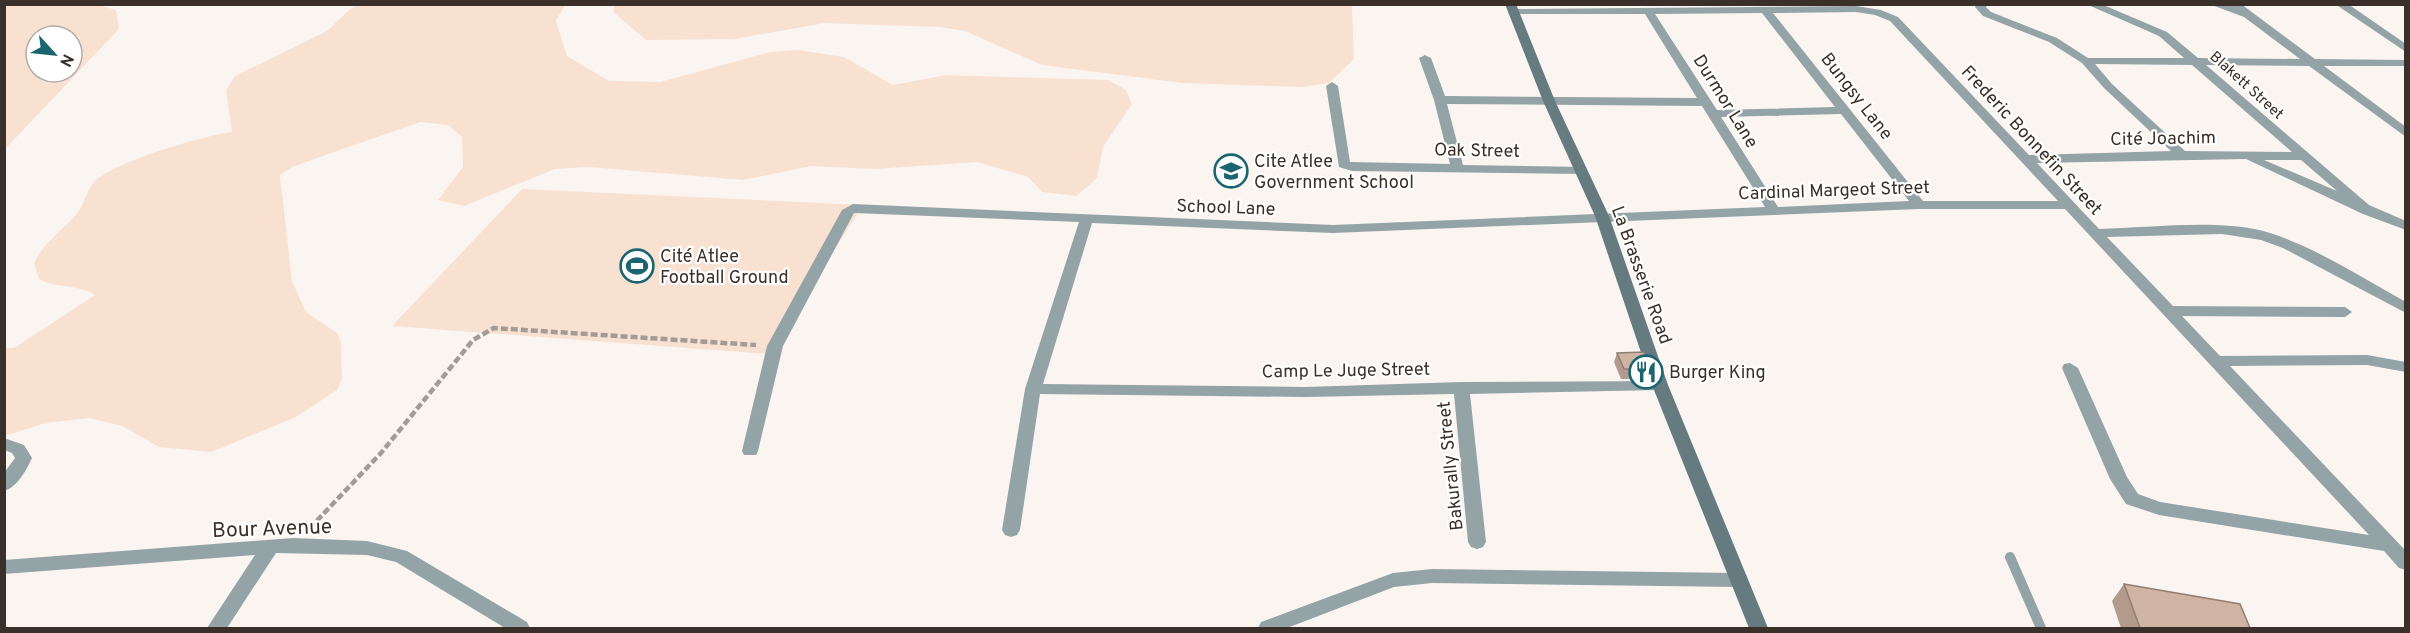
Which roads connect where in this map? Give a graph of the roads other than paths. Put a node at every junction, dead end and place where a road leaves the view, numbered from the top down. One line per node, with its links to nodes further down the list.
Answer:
1 (1885, 4): 11 (street)
2 (1982, 4): 14 (street)
3 (2091, 4): 15 (street, Blakett Street)
4 (2214, 4): 10 (street)
5 (2234, 4): 10 (street)
6 (2340, 4): 12 (street)
7 (1512, 8): 9 (street, Frederic Bonnefin Street); 20 (main road, La Brasserie Road)
8 (1765, 10): 9 (street, Frederic Bonnefin Street); 11 (street, Frederic Bonnefin Street); 22 (street, Bungsy Lane)
9 (1648, 11): 21 (street, Durmor Lane)
10 (2253, 18): 17 (street)
11 (1894, 20): 28 (street, Frederic Bonnefin Street)
12 (2406, 49)
13 (1425, 58): 19 (street)
14 (2086, 61): 15 (street); 25 (street)
15 (2197, 63): 17 (street); 27 (street, Blakett Street)
16 (2406, 63): 17 (street)
17 (2313, 64): 24 (street)
18 (1332, 86): 29 (street, Oak Street)
19 (1440, 100): 20 (street); 29 (street)
20 (1549, 101): 21 (street); 30 (main road, La Brasserie Road)
21 (1706, 102): 23 (street, Durmor Lane)
22 (1846, 110): 23 (street); 31 (street, Bungsy Lane)
23 (1713, 114): 33 (street, Durmor Lane)
24 (2406, 134)
25 (2182, 155): 26 (street, Cité Joachim); 28 (street, Cité Joachim)
26 (2245, 156): 27 (street, Cité Joachim); 34 (street)
27 (2302, 156): 34 (street, Blakett Street)
28 (2025, 159): 32 (street, Frederic Bonnefin Street)
29 (1457, 167): 30 (street, Oak Street)
30 (1581, 170): 35 (main road, La Brasserie Road)
31 (1919, 205): 32 (street, Cardinal Margeot Street); 33 (street, Cardinal Margeot Street)
32 (2068, 205): 38 (street, Frederic Bonnefin Street)
33 (1774, 211): 35 (street, Cardinal Margeot Street)
34 (2368, 211): 37 (street)
35 (1602, 216): 36 (street, School Lane); 45 (main road, La Brasserie Road)
36 (1087, 217): 47 (street); 49 (street, School Lane)
37 (2406, 226)
38 (2095, 233): 39 (street); 40 (street, Frederic Bonnefin Street)
39 (2406, 308)
40 (2167, 311): 41 (street); 42 (street, Frederic Bonnefin Street)
41 (2345, 312)
42 (2215, 361): 43 (street); 53 (street, Frederic Bonnefin Street)
43 (2406, 367)
44 (2070, 368): 53 (street)
45 (1660, 385): 46 (street, Camp Le Juge Street); 58 (main road, La Brasserie Road)
46 (1461, 387): 47 (street, Camp Le Juge Street); 52 (street, Bakurally Street)
47 (1033, 389): 51 (street)
48 (4, 444): 50 (street)
49 (750, 451)
50 (4, 485)
51 (1011, 530)
52 (1478, 542)
53 (2390, 545): 56 (street, Frederic Bonnefin Street)
54 (269, 549): 57 (street, Bour Avenue); 59 (street); 60 (street, Bour Avenue)
55 (2010, 557): 63 (lane)
56 (2406, 563)
57 (4, 567)
58 (1739, 580): 61 (street); 62 (main road, La Brasserie Road)
59 (217, 628)
60 (520, 628)
61 (1268, 628)
62 (1759, 628)
63 (2041, 628)

